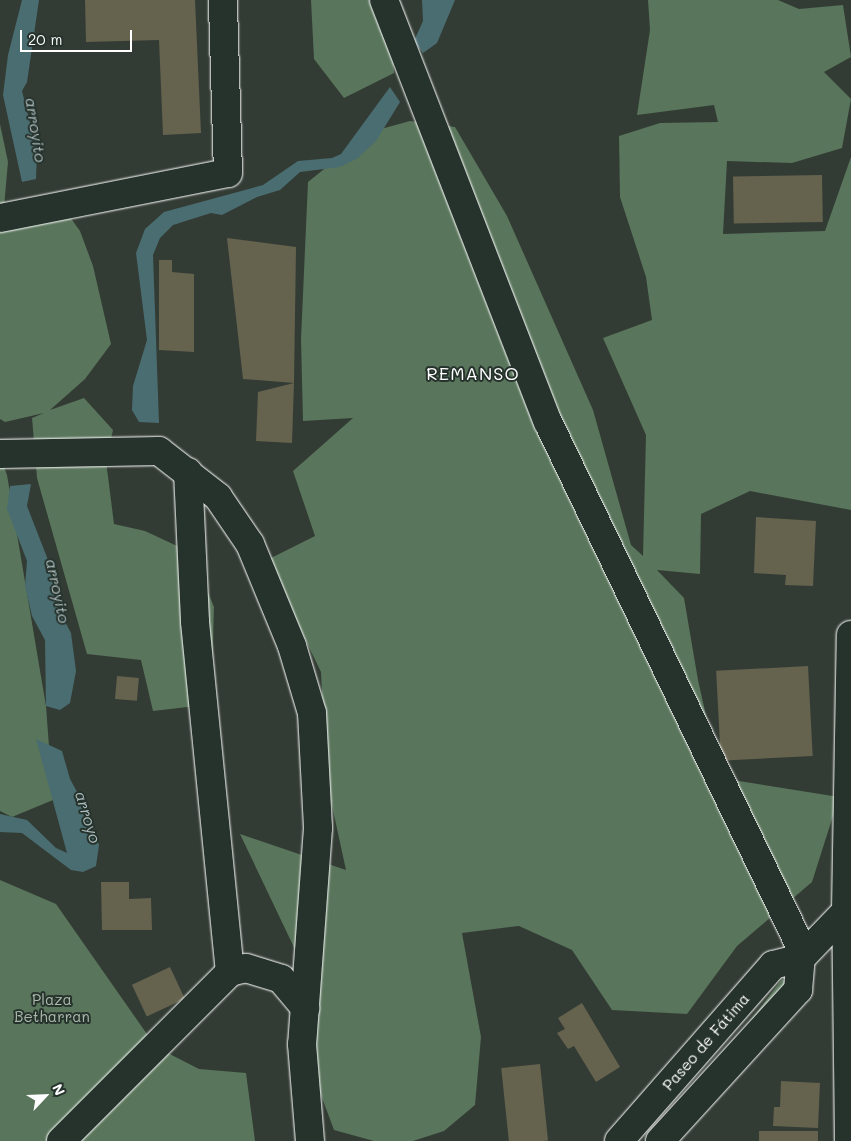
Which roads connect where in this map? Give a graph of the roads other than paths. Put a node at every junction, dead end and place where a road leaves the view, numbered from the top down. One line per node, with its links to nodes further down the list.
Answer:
1 (222, 0): 3 (street)
2 (384, 0): 8 (street)
3 (0, 218)
4 (0, 454): 5 (street)
5 (188, 472): 9 (street); 10 (street)
6 (851, 635): 7 (street)
7 (848, 908): 8 (street); 15 (street)
8 (803, 956): 13 (street, Paseo de Fátima); 14 (street, Paseo de Fátima)
9 (230, 972): 10 (street); 11 (street)
10 (305, 1008): 12 (street)
11 (61, 1141)
12 (310, 1141)
13 (619, 1141)
14 (660, 1141)
15 (849, 1141)

